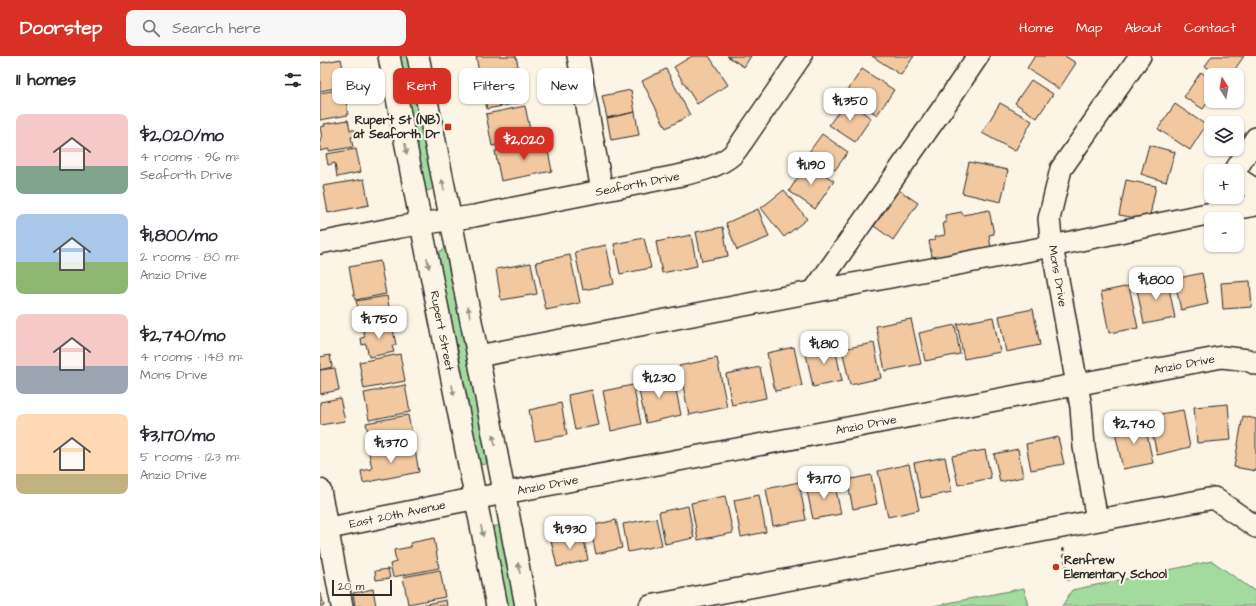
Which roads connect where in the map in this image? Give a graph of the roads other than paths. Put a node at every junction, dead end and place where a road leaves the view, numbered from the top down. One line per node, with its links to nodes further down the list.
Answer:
1 (389, 56): 15 (street, Rupert Street, one-way to 15)
2 (418, 56): 14 (street, one-way to 2)
3 (578, 56): 11 (street)
4 (801, 56): 11 (street, Seaforth Drive)
5 (978, 56): 18 (street)
6 (1140, 56): 17 (street, Mons Drive)
7 (1256, 138): 8 (street)
8 (1239, 164)
9 (1244, 182): 10 (street)
10 (1256, 190)
11 (602, 191): 14 (street, Seaforth Drive)
12 (1217, 205): 13 (street); 17 (street)
13 (1256, 205)
14 (450, 220): 15 (street, Seaforth Drive); 19 (street, one-way to 14)
15 (421, 224): 16 (street, Seaforth Drive); 24 (street, Rupert Street, one-way to 24)
16 (320, 243)
17 (1052, 246): 18 (street); 21 (street, Mons Drive)
18 (814, 291): 19 (street)
19 (478, 356): 23 (street, one-way to 19)
20 (1256, 364): 21 (street, Anzio Drive)
21 (1077, 384): 23 (street, Anzio Drive); 25 (street, Mons Drive)
22 (320, 490): 27 (street)
23 (505, 494): 24 (street, Anzio Drive); 30 (street, one-way to 23)
24 (475, 500): 27 (street, East 20th Avenue); 29 (street, Rupert Street, one-way to 29)
25 (1097, 520): 26 (street); 31 (street)
26 (1256, 527)
27 (324, 529): 28 (street)
28 (342, 606)
29 (497, 606)
30 (526, 606)
31 (650, 606)

